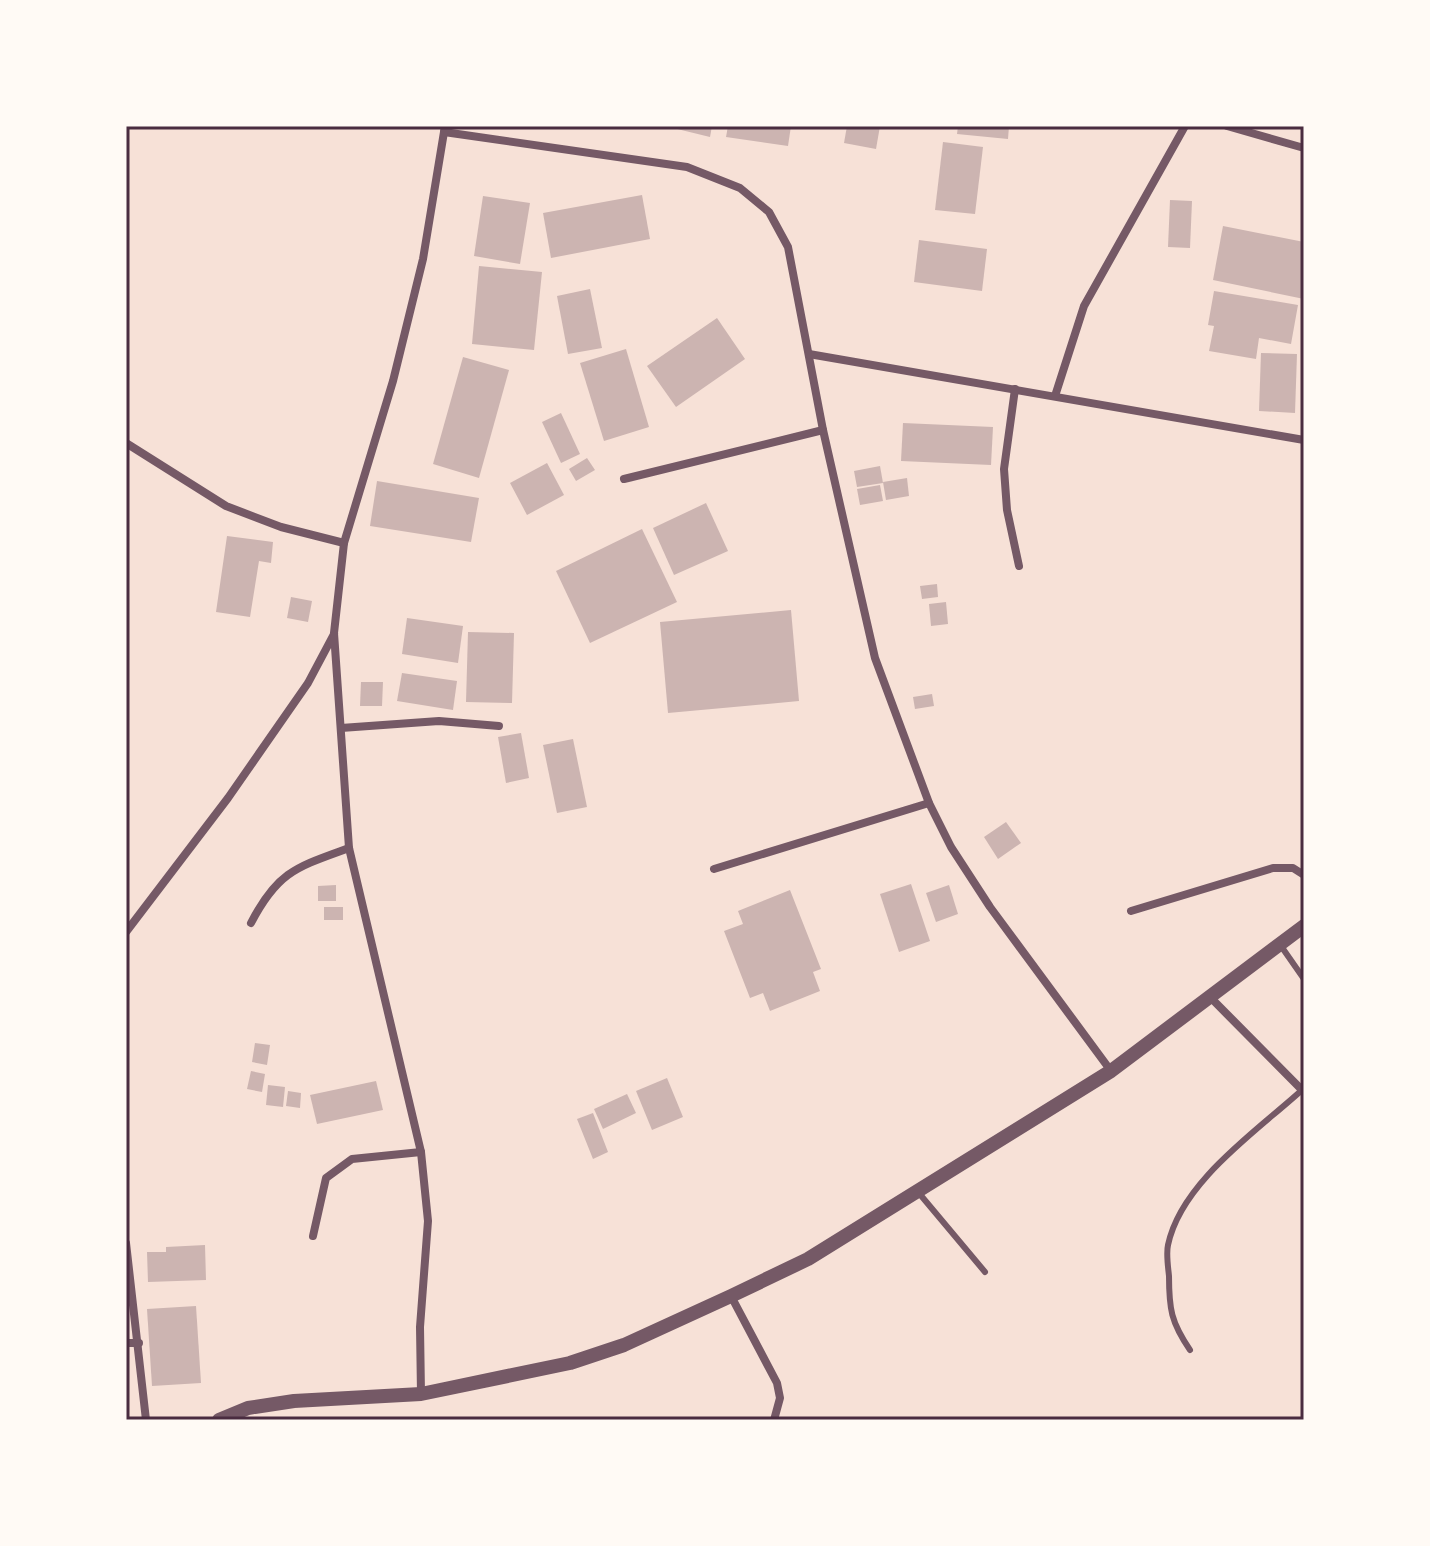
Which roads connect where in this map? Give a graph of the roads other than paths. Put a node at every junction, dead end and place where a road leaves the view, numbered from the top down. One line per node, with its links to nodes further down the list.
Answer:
1 (1185, 126): 7 (street)
2 (1227, 126): 4 (street)
3 (445, 129): 5 (street); 12 (street)
4 (1304, 148)
5 (809, 354): 6 (street); 8 (street)
6 (1015, 389): 7 (street); 13 (street)
7 (1055, 396): 9 (street)
8 (823, 430): 11 (street); 17 (street)
9 (1304, 440)
10 (126, 443): 12 (street)
11 (624, 479)
12 (344, 543): 14 (street)
13 (1019, 566)
14 (334, 633): 16 (street); 23 (street)
15 (499, 726): 16 (street)
16 (341, 728): 18 (street)
17 (929, 803): 19 (street); 30 (street)
18 (349, 848): 24 (street); 32 (street)
19 (714, 869)
20 (1304, 875): 21 (street)
21 (1131, 911)
22 (126, 912): 23 (street)
23 (132, 921): 26 (street)
24 (251, 923)
25 (1304, 926): 27 (street)
26 (126, 932)
27 (1280, 945): 28 (lane); 29 (street)
28 (1304, 979)
29 (1211, 998): 30 (street); 31 (street)
30 (1111, 1071): 33 (street)
31 (1303, 1091): 40 (lane)
32 (421, 1152): 34 (street); 41 (street)
33 (918, 1192): 36 (lane); 37 (street)
34 (313, 1236)
35 (126, 1243): 39 (street)
36 (985, 1272)
37 (731, 1296): 41 (street); 44 (street)
38 (126, 1343): 39 (street)
39 (139, 1343): 42 (street)
40 (1190, 1350)
41 (421, 1394): 43 (street)
42 (146, 1420)
43 (219, 1420)
44 (774, 1420)

